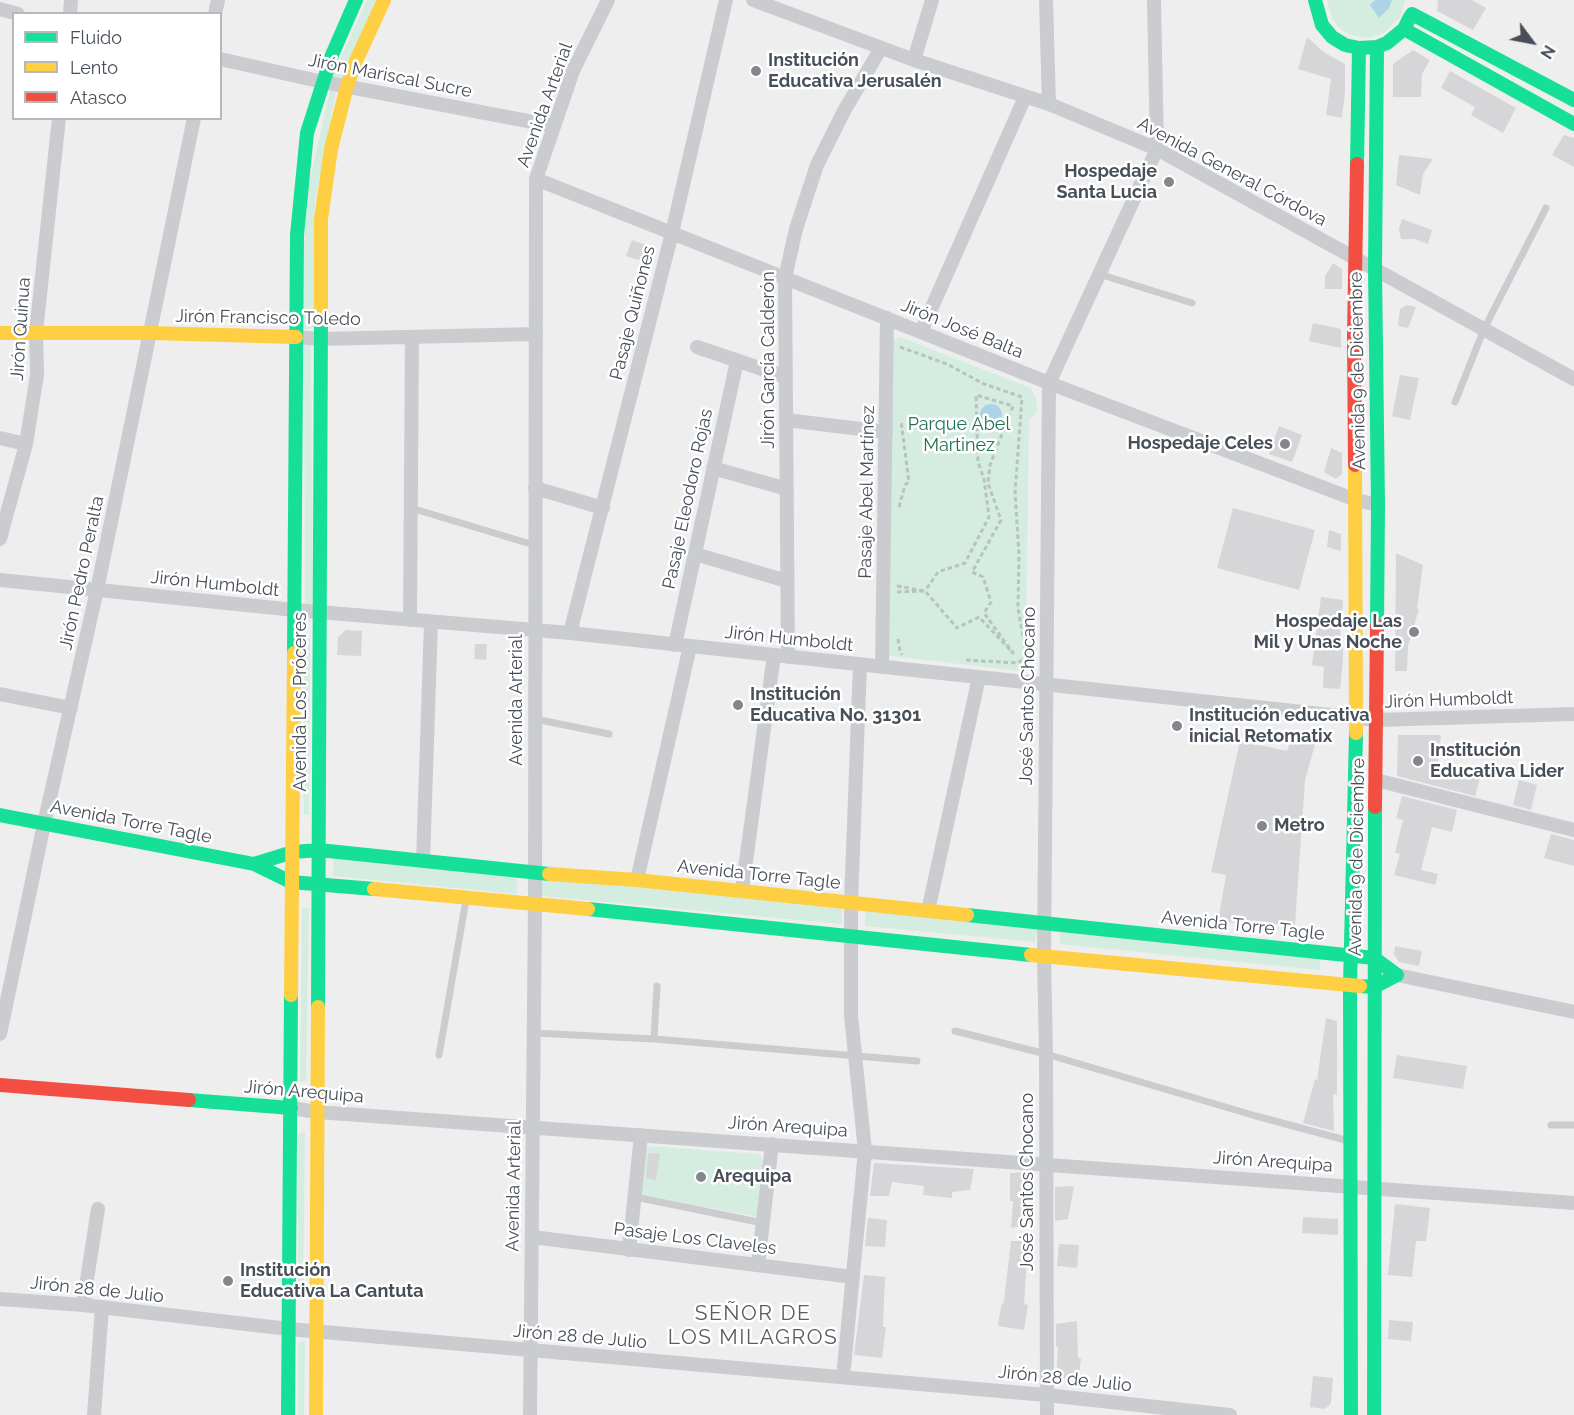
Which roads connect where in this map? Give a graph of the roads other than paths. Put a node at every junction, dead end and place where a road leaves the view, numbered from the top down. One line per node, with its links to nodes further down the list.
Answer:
1 (356, 0): 18 (main road, Avenida Los Próceres)
2 (384, 0): 19 (main road, Avenida Los Próceres)
3 (608, 0): 26 (street, Avenida Arterial)
4 (726, 0): 30 (street, Pasaje Quiñones)
5 (753, 0): 10 (street, Avenida General Córdova)
6 (932, 0): 17 (street)
7 (1046, 0): 22 (street)
8 (1154, 0): 27 (street, José Santos Chocano)
9 (1316, 0): 15 (main road)
10 (786, 6): 14 (street, Avenida General Córdova)
11 (1413, 7): 12 (main road); 21 (main road)
12 (1404, 29): 13 (main road); 25 (main road)
13 (1377, 47): 15 (main road); 32 (main road, Avenida 9 de Diciembre)
14 (881, 48): 17 (street, Avenida General Córdova); 34 (street, Jirón García Calderón)
15 (1359, 48): 31 (main road, Avenida 9 de Diciembre)
16 (222, 59): 18 (street, Jirón Mariscal Sucre)
17 (914, 60): 20 (street, Avenida General Córdova)
18 (323, 82): 19 (street, Jirón Mariscal Sucre); 43 (main road, Avenida Los Próceres)
19 (347, 86): 26 (street, Jirón Mariscal Sucre); 45 (main road, Avenida Los Próceres)
20 (1025, 97): 22 (street, Avenida General Córdova); 39 (street)
21 (1574, 100)
22 (1048, 104): 27 (street, Avenida General Córdova)
23 (59, 120): 38 (street, Jirón Quinua)
24 (194, 120): 41 (street, Jirón Pedro Peralta)
25 (1574, 124)
26 (554, 126): 28 (street, Avenida Arterial)
27 (1156, 149): 31 (street, Avenida General Córdova); 33 (street, José Santos Chocano)
28 (536, 179): 30 (street, Jirón José Balta); 42 (street, Avenida Arterial)
29 (1546, 208): 37 (lane)
30 (672, 233): 34 (street, Jirón José Balta); 62 (street, Pasaje Quiñones)
31 (1355, 258): 32 (street, Avenida General Córdova); 59 (main road, Avenida 9 de Diciembre)
32 (1375, 269): 37 (street, Avenida General Córdova); 60 (main road, Avenida 9 de Diciembre)
33 (1099, 274): 35 (lane); 50 (street, José Santos Chocano)
34 (785, 278): 36 (street, Jirón José Balta); 48 (street, Jirón García Calderón)
35 (1192, 303)
36 (887, 318): 39 (street, Jirón José Balta); 53 (street, Pasaje Abel Martínez)
37 (1484, 330): 49 (street, Avenida General Córdova); 51 (lane)
38 (36, 332): 40 (main road, Jirón Francisco Toledo); 41 (main road, Jirón Francisco Toledo); 55 (street, Jirón Quinua)
39 (921, 332): 50 (street, Jirón José Balta)
40 (0, 333)
41 (150, 333): 43 (main road, Jirón Francisco Toledo); 68 (street, Jirón Pedro Peralta)
42 (536, 334): 44 (street, Jirón Francisco Toledo); 57 (street, Avenida Arterial)
43 (296, 337): 45 (street, Jirón Francisco Toledo); 69 (main road, Avenida Los Próceres)
44 (412, 337): 45 (street, Jirón Francisco Toledo); 61 (street)
45 (320, 339): 70 (main road, Avenida Los Próceres)
46 (697, 347): 47 (street)
47 (737, 361): 48 (street); 56 (street, Pasaje Eleodoro Rojas)
48 (786, 377): 52 (street, Jirón García Calderón)
49 (1574, 379)
50 (1049, 383): 59 (street, Jirón José Balta); 81 (street, José Santos Chocano)
51 (1455, 402)
52 (786, 420): 53 (street); 58 (street, Jirón García Calderón)
53 (886, 432): 79 (street, Pasaje Abel Martínez)
54 (0, 438): 55 (street)
55 (26, 444): 63 (street, Jirón Quinua)
56 (713, 468): 58 (street); 65 (street, Pasaje Eleodoro Rojas)
57 (535, 488): 62 (street); 64 (street, Avenida Arterial)
58 (787, 489): 67 (street, Jirón García Calderón)
59 (1356, 500): 60 (street, Jirón José Balta); 86 (main road, Avenida 9 de Diciembre)
60 (1378, 505): 87 (main road, Avenida 9 de Diciembre)
61 (410, 508): 64 (lane); 71 (street)
62 (603, 508): 74 (street, Pasaje Quiñones)
63 (0, 538)
64 (534, 545): 73 (street, Avenida Arterial)
65 (694, 554): 67 (street); 75 (street, Pasaje Eleodoro Rojas)
66 (0, 580): 68 (street, Jirón Humboldt)
67 (787, 581): 77 (street, Jirón García Calderón)
68 (98, 590): 69 (street, Jirón Humboldt); 83 (street, Jirón Pedro Peralta)
69 (295, 610): 70 (street, Jirón Humboldt); 94 (main road, Avenida Los Próceres)
70 (319, 613): 71 (street, Jirón Humboldt); 93 (main road, Avenida Los Próceres)
71 (410, 620): 72 (street, Jirón Humboldt)
72 (431, 622): 73 (street, Jirón Humboldt); 95 (street)
73 (535, 631): 74 (street, Jirón Humboldt); 85 (street, Avenida Arterial)
74 (570, 633): 75 (street, Jirón Humboldt)
75 (675, 645): 76 (street, Jirón Humboldt)
76 (690, 646): 77 (street, Jirón Humboldt); 98 (street)
77 (781, 656): 78 (street, Jirón Humboldt); 101 (street, Jirón García Calderón)
78 (860, 665): 79 (street, Jirón Humboldt); 104 (street)
79 (882, 667): 80 (street, Jirón Humboldt)
80 (979, 677): 81 (street, Jirón Humboldt); 105 (street)
81 (1046, 685): 86 (street, Jirón Humboldt); 106 (street, José Santos Chocano)
82 (0, 694): 83 (street)
83 (71, 708): 91 (street, Jirón Pedro Peralta)
84 (1574, 714): 87 (street, Jirón Humboldt)
85 (535, 718): 88 (lane); 97 (street, Avenida Arterial)
86 (1356, 718): 87 (street, Jirón Humboldt); 108 (main road, Avenida 9 de Diciembre)
87 (1377, 720): 89 (main road, Avenida 9 de Diciembre)
88 (609, 734)
89 (1376, 780): 92 (street); 110 (main road, Avenida 9 de Diciembre)
90 (0, 815): 91 (main road, Avenida Torre Tagle)
91 (44, 824): 96 (main road, Avenida Torre Tagle); 112 (street, Jirón Pedro Peralta)
92 (1574, 830)
93 (319, 850): 94 (main road, Avenida Torre Tagle); 95 (main road, Avenida Torre Tagle); 100 (main road, Avenida Los Próceres)
94 (293, 852): 96 (main road, Avenida Torre Tagle); 99 (main road, Avenida Los Próceres)
95 (423, 861): 97 (main road, Avenida Torre Tagle)
96 (254, 864): 99 (main road, Avenida Torre Tagle)
97 (534, 873): 98 (main road, Avenida Torre Tagle); 103 (street, Avenida Arterial)
98 (637, 880): 101 (main road, Avenida Torre Tagle)
99 (291, 882): 100 (main road, Avenida Torre Tagle); 126 (main road, Avenida Los Próceres)
100 (318, 885): 102 (main road, Avenida Torre Tagle); 127 (main road, Avenida Los Próceres)
101 (742, 891): 104 (main road, Avenida Torre Tagle)
102 (467, 897): 103 (main road, Avenida Torre Tagle); 122 (lane)
103 (535, 903): 107 (main road, Avenida Torre Tagle); 118 (street, Avenida Arterial)
104 (851, 903): 105 (main road, Avenida Torre Tagle); 107 (street)
105 (928, 911): 106 (main road, Avenida Torre Tagle)
106 (1044, 923): 108 (main road, Avenida Torre Tagle); 109 (street, José Santos Chocano)
107 (851, 937): 109 (main road, Avenida Torre Tagle); 123 (street)
108 (1350, 955): 110 (main road, Avenida Torre Tagle); 114 (main road, Avenida 9 de Diciembre)
109 (1044, 957): 114 (main road, Avenida Torre Tagle); 121 (street, José Santos Chocano)
110 (1374, 958): 111 (main road, Avenida Torre Tagle); 115 (main road, Avenida 9 de Diciembre)
111 (1397, 975): 115 (main road, Avenida Torre Tagle); 116 (street)
112 (6, 980): 119 (street, Jirón Pedro Peralta)
113 (657, 986): 120 (lane)
114 (1350, 986): 115 (main road, Avenida Torre Tagle); 132 (main road, Avenida 9 de Diciembre)
115 (1374, 987): 137 (main road, Avenida 9 de Diciembre)
116 (1574, 1012)
117 (955, 1031): 121 (lane)
118 (534, 1033): 120 (lane); 130 (street, Avenida Arterial)
119 (0, 1034)
120 (654, 1039): 123 (lane)
121 (1046, 1054): 132 (lane); 135 (street, José Santos Chocano)
122 (439, 1055)
123 (855, 1056): 124 (lane); 134 (street)
124 (917, 1061)
125 (0, 1085): 126 (main road, Jirón Arequipa)
126 (291, 1108): 127 (street, Jirón Arequipa); 149 (main road, Avenida Los Próceres)
127 (317, 1112): 130 (street, Jirón Arequipa); 150 (main road, Avenida Los Próceres)
128 (1551, 1125): 129 (lane)
129 (1574, 1125)
130 (533, 1127): 131 (street, Jirón Arequipa); 142 (street, Avenida Arterial)
131 (641, 1135): 133 (street, Jirón Arequipa); 138 (street)
132 (1351, 1142): 136 (main road, Avenida 9 de Diciembre)
133 (772, 1144): 134 (street, Jirón Arequipa); 141 (street)
134 (865, 1151): 135 (street, Jirón Arequipa); 145 (street)
135 (1045, 1164): 136 (street, Jirón Arequipa); 153 (street, José Santos Chocano)
136 (1351, 1185): 137 (street, Jirón Arequipa); 160 (main road, Avenida 9 de Diciembre)
137 (1376, 1188): 139 (street, Jirón Arequipa); 161 (main road, Avenida 9 de Diciembre)
138 (635, 1197): 141 (lane); 143 (street)
139 (1574, 1203)
140 (98, 1209): 147 (street)
141 (763, 1223): 144 (street)
142 (532, 1237): 143 (street, Pasaje Los Claveles); 151 (street, Avenida Arterial)
143 (629, 1250): 144 (street, Pasaje Los Claveles)
144 (758, 1265): 145 (street, Pasaje Los Claveles)
145 (853, 1277): 152 (street)
146 (0, 1299): 147 (street, Jirón 28 de Julio)
147 (83, 1305): 148 (street, Jirón 28 de Julio)
148 (102, 1307): 149 (street, Jirón 28 de Julio); 154 (street)
149 (289, 1329): 150 (street, Jirón 28 de Julio); 155 (main road, Avenida Los Próceres)
150 (317, 1331): 151 (street, Jirón 28 de Julio); 156 (main road, Avenida Los Próceres)
151 (531, 1350): 152 (street, Jirón 28 de Julio); 157 (street, Avenida Arterial)
152 (843, 1377): 153 (street, Jirón 28 de Julio)
153 (1046, 1395): 158 (street, José Santos Chocano); 159 (street, Jirón 28 de Julio)
154 (94, 1415)
155 (288, 1415)
156 (316, 1415)
157 (530, 1415)
158 (1047, 1415)
159 (1230, 1415)
160 (1351, 1415)
161 (1374, 1415)

